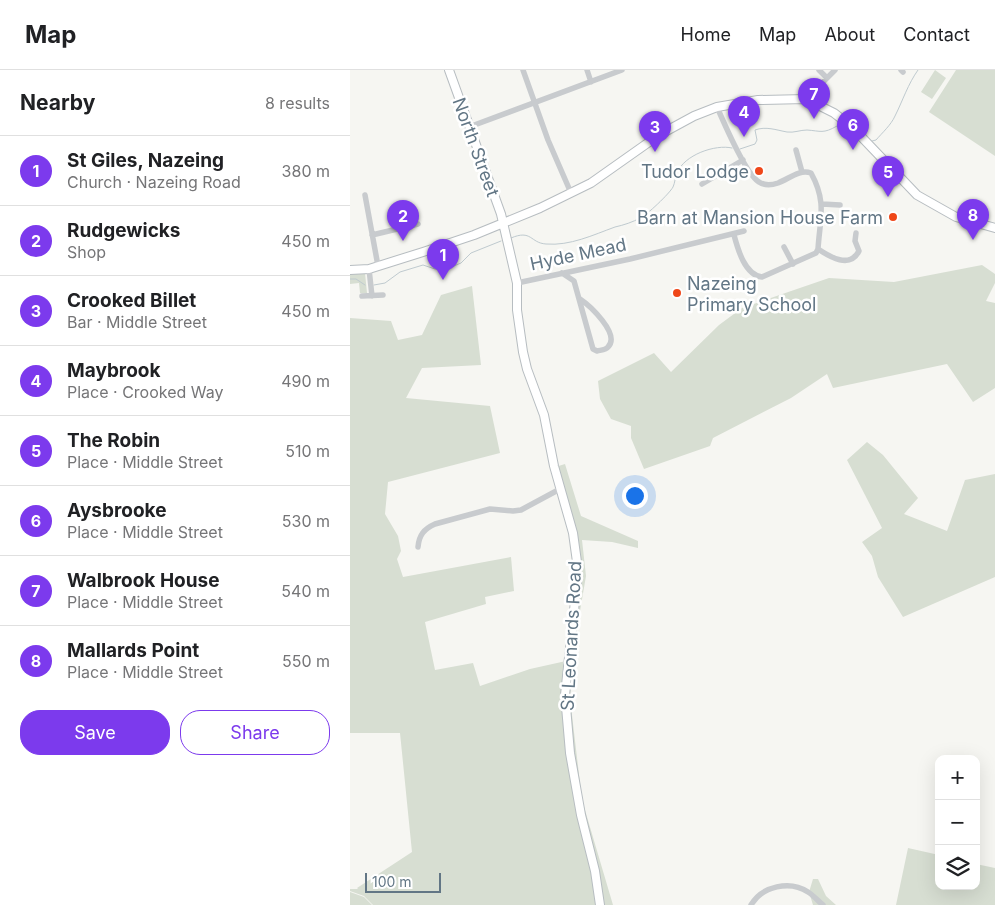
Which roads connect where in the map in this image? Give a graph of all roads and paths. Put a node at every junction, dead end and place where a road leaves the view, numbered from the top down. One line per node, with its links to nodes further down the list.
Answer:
1 (449, 70): 12 (main road, North Street)
2 (523, 70): 10 (street)
3 (587, 70): 8 (street)
4 (622, 70): 8 (street)
5 (819, 70): 7 (street)
6 (835, 70): 7 (street)
7 (826, 77): 9 (street)
8 (591, 82): 10 (street)
9 (806, 99): 11 (main road); 23 (main road)
10 (535, 103): 12 (street); 17 (street)
11 (717, 107): 14 (street); 17 (main road)
12 (469, 127): 22 (main road, North Street)
13 (796, 150): 15 (street)
14 (743, 160): 15 (street); 16 (street)
15 (802, 172): 19 (street)
16 (702, 184)
17 (571, 193): 22 (main road)
18 (365, 195): 26 (street)
19 (822, 204): 20 (street); 29 (street)
20 (840, 204)
21 (418, 224): 26 (street)
22 (502, 224): 31 (main road); 37 (main road, St Leonards Road)
23 (995, 228)
24 (744, 231): 27 (street, Hyde Mead)
25 (856, 233): 29 (street)
26 (372, 235): 31 (street)
27 (734, 235): 30 (street); 33 (street, Hyde Mead)
28 (784, 247): 30 (street)
29 (818, 249): 30 (street)
30 (793, 264)
31 (378, 266): 32 (main road)
32 (369, 269): 34 (main road); 40 (street)
33 (581, 269): 35 (street, Hyde Mead); 36 (street)
34 (350, 270)
35 (562, 273): 36 (street); 37 (street, Hyde Mead)
36 (574, 281): 41 (street)
37 (517, 283): 42 (main road, St Leonards Road)
38 (383, 295): 40 (street)
39 (362, 296): 40 (street)
40 (372, 296)
41 (580, 298): 41 (street)
42 (560, 489): 43 (street); 44 (main road, St Leonards Road)
43 (418, 547)
44 (600, 905)
45 (751, 905): 46 (street)
46 (823, 905)

